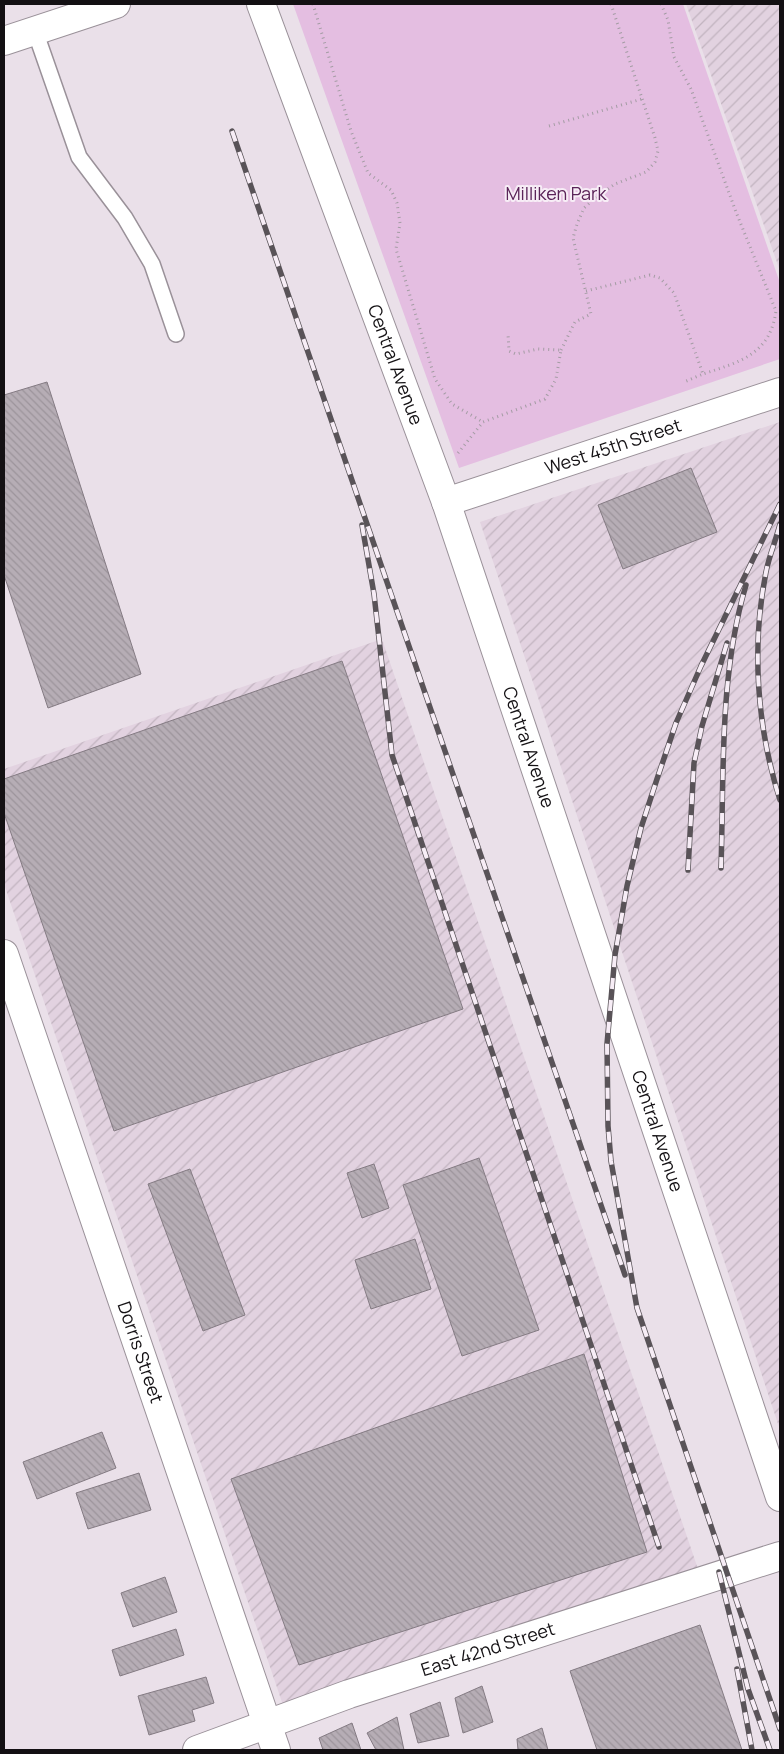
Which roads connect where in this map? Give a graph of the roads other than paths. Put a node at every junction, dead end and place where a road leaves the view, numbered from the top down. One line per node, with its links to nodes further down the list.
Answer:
1 (116, 4): 3 (street)
2 (261, 4): 7 (street, Central Avenue)
3 (35, 31): 4 (street); 5 (lane)
4 (4, 41)
5 (176, 334)
6 (780, 392): 7 (street, West 45th Street)
7 (441, 490): 9 (street, Central Avenue)
8 (4, 954): 11 (street, Dorris Street)
9 (778, 1481)
10 (780, 1556): 11 (street, East 42nd Street)
11 (272, 1738): 12 (street, East 42nd Street)
12 (196, 1750)

